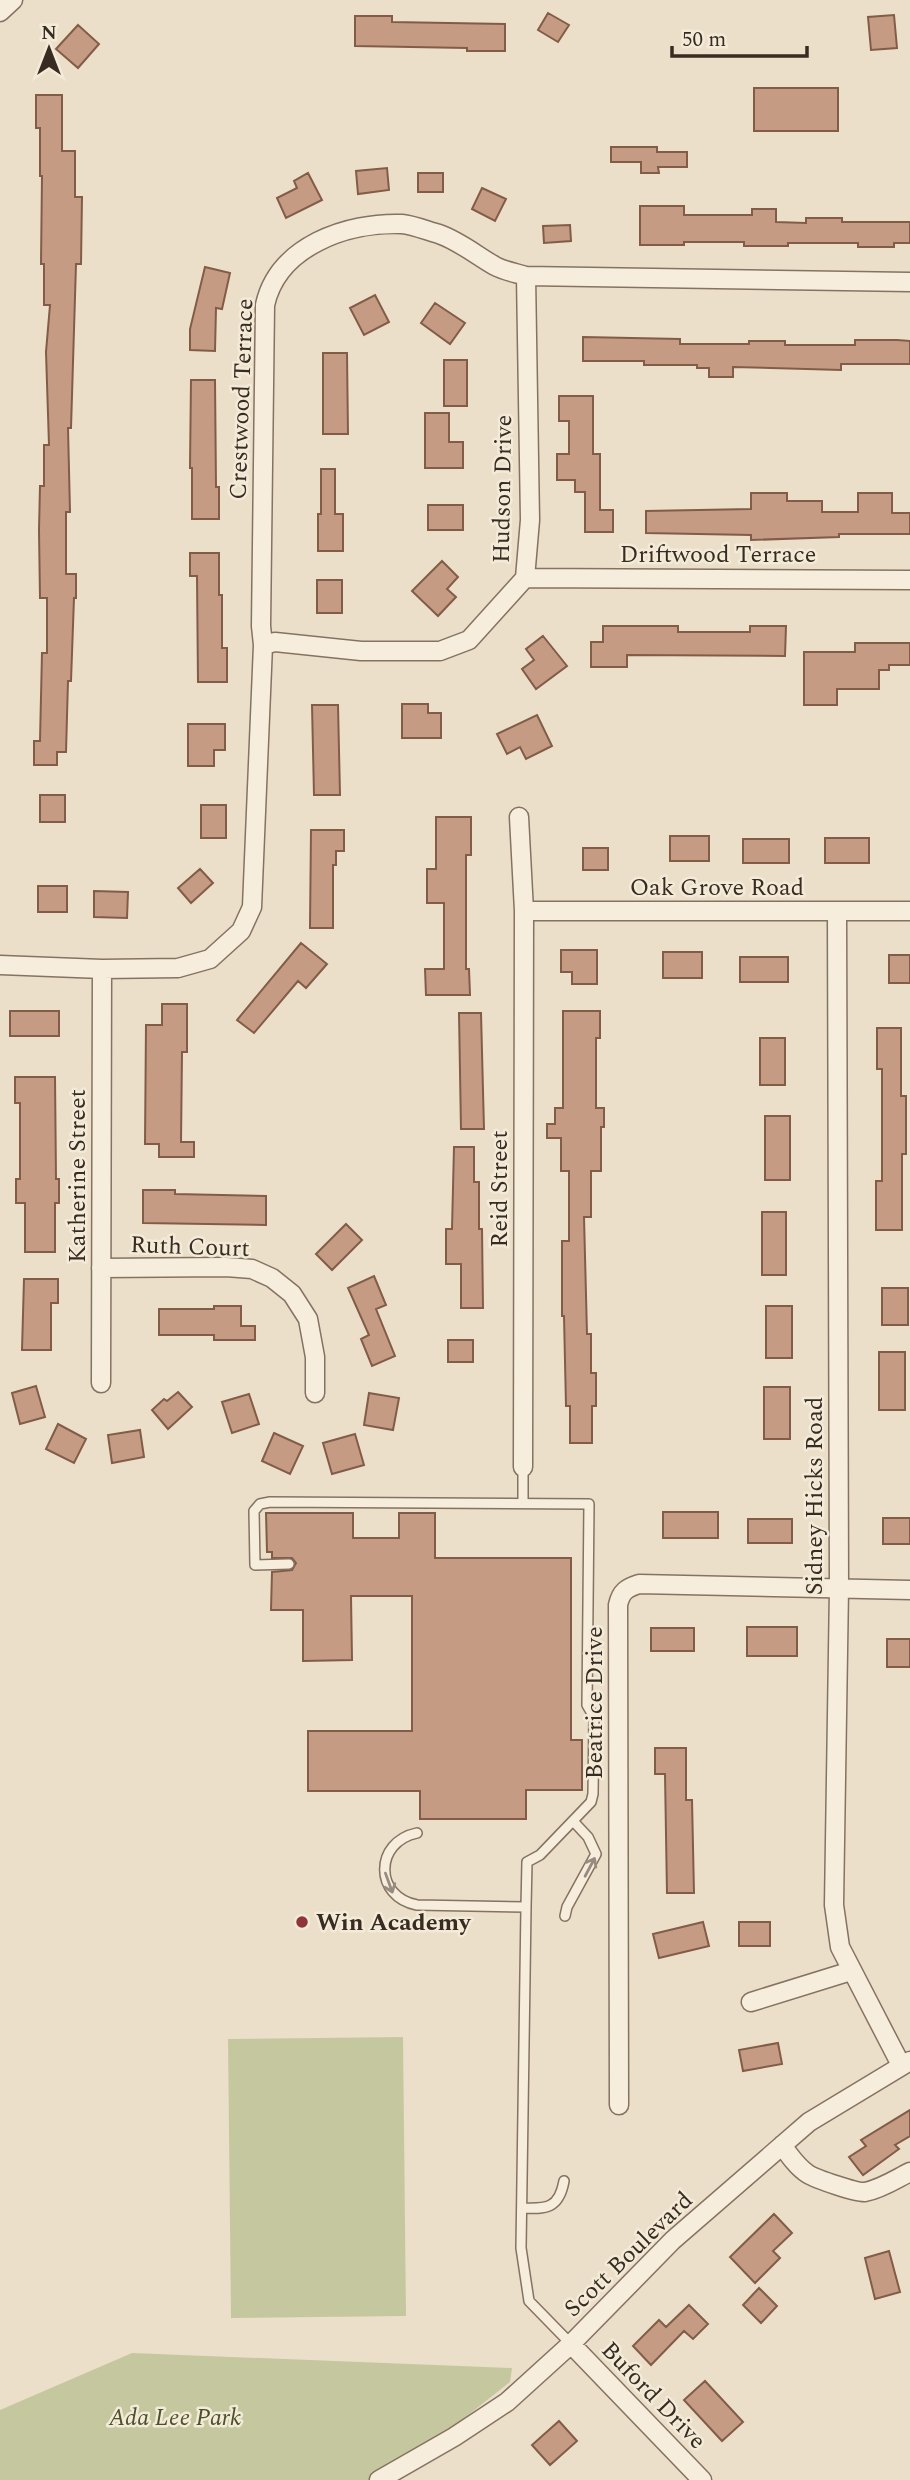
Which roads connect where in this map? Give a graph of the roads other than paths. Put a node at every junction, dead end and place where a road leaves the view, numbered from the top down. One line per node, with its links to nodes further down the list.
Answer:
1 (13, 0): 2 (street)
2 (0, 12)
3 (526, 276): 4 (street, Crestwood Terrace); 5 (street, Hudson Drive); 7 (street, Crestwood Terrace)
4 (910, 282)
5 (525, 578): 6 (street, Driftwood Terrace); 7 (street, Hudson Drive)
6 (910, 580)
7 (263, 645): 13 (street, Crestwood Terrace)
8 (519, 817): 9 (street, Reid Street)
9 (524, 912): 10 (street, Oak Grove Road); 17 (street, Reid Street)
10 (837, 912): 11 (street, Oak Grove Road); 20 (street, Sidney Hicks Road)
11 (910, 912)
12 (0, 965): 13 (street, Crestwood Terrace)
13 (102, 969): 14 (street, Katherine Street)
14 (101, 1268): 15 (street, Katherine Street); 16 (street, Ruth Court)
15 (101, 1383)
16 (315, 1393)
17 (523, 1467): 18 (lane)
18 (523, 1503): 19 (lane); 22 (lane)
19 (289, 1564)
20 (839, 1588): 21 (street, Beatrice Drive); 26 (street, Sidney Hicks Road); 29 (street, Beatrice Drive)
21 (910, 1590)
22 (573, 1821): 24 (lane); 25 (lane, one-way to 22)
23 (417, 1833): 24 (lane, one-way to 24)
24 (526, 1907): 33 (lane)
25 (565, 1916)
26 (851, 1971): 27 (street); 28 (street, Sidney Hicks Road)
27 (751, 2002)
28 (905, 2063): 30 (street, Scott Boulevard)
29 (619, 2105)
30 (782, 2145): 31 (street); 34 (street, Scott Boulevard)
31 (910, 2172)
32 (564, 2181): 33 (lane)
33 (522, 2208): 34 (lane)
34 (571, 2344): 35 (street, Scott Boulevard); 36 (street, Buford Drive)
35 (379, 2480)
36 (702, 2480)

